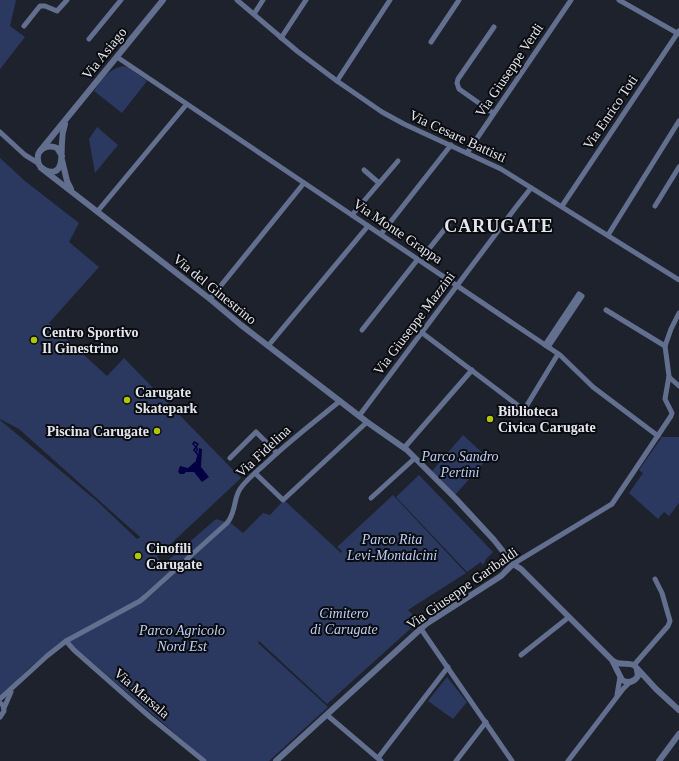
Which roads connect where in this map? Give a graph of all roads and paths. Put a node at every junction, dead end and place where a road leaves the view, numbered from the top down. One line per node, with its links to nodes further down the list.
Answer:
1 (66, 0): 12 (street)
2 (121, 0): 16 (street)
3 (163, 0): 18 (street, Via Asiago)
4 (237, 0): 11 (street, Via Cesare Battisti)
5 (263, 0): 11 (street)
6 (306, 0): 15 (street)
7 (390, 0): 19 (street)
8 (459, 0): 17 (street)
9 (571, 0): 21 (street, Via Giuseppe Verdi)
10 (619, 0): 14 (street)
11 (254, 14): 15 (street, Via Cesare Battisti)
12 (24, 26)
13 (494, 27): 21 (street)
14 (678, 33): 37 (street, Via Enrico Toti)
15 (282, 38): 19 (street, Via Cesare Battisti)
16 (89, 40)
17 (431, 42)
18 (117, 57): 20 (street, Via Monte Grappa); 23 (street, Via Asiago)
19 (337, 81): 25 (street, Via Cesare Battisti)
20 (186, 105): 33 (street, Via Monte Grappa); 39 (street)
21 (494, 113): 27 (street, Via Giuseppe Verdi)
22 (679, 121): 44 (street)
23 (65, 122): 26 (street, Via Asiago); 28 (street)
24 (0, 132): 30 (street, Via del Ginestrino)
25 (451, 145): 27 (street, Via Cesare Battisti); 43 (street)
26 (40, 151): 28 (street); 30 (street)
27 (467, 153): 35 (street, Via Cesare Battisti)
28 (62, 158): 30 (street); 36 (street, Via del Ginestrino)
29 (398, 161): 34 (street)
30 (37, 162): 36 (street, Via del Ginestrino)
31 (679, 167): 38 (street)
32 (364, 170): 34 (street)
33 (304, 183): 40 (street, Via Monte Grappa); 48 (street)
34 (379, 183): 40 (street)
35 (531, 188): 37 (street, Via Cesare Battisti); 47 (street, Via Giuseppe Mazzini)
36 (75, 194): 39 (street, Via del Ginestrino)
37 (562, 206): 44 (street, Via Cesare Battisti)
38 (655, 206)
39 (97, 212): 48 (street, Via del Ginestrino)
40 (352, 214): 42 (street, Via Monte Grappa)
41 (448, 225): 45 (street)
42 (368, 226): 43 (street, Via Monte Grappa); 53 (street)
43 (381, 234): 45 (street, Via Monte Grappa)
44 (608, 235): 46 (street, Via Cesare Battisti)
45 (419, 260): 47 (street, Via Monte Grappa); 51 (street)
46 (679, 280)
47 (458, 285): 52 (street, Via Giuseppe Mazzini); 54 (street, Via Monte Grappa)
48 (210, 299): 53 (street, Via del Ginestrino)
49 (606, 310): 55 (street)
50 (679, 313): 55 (street)
51 (362, 330)
52 (421, 332): 57 (street); 61 (street, Via Giuseppe Mazzini)
53 (268, 346): 60 (street, Via del Ginestrino)
54 (547, 346): 54 (street); 56 (street, Via Monte Grappa)
55 (665, 346): 58 (street)
56 (558, 354): 57 (street); 63 (street, Via Monte Grappa)
57 (472, 370): 64 (street)
58 (669, 377): 59 (street); 63 (street, Via Giuseppe Garibaldi)
59 (679, 386)
60 (340, 401): 61 (street); 65 (street, Via Fidelina)
61 (359, 416): 62 (street)
62 (367, 422): 64 (street); 68 (street)
63 (658, 436): 70 (street, Via Giuseppe Garibaldi)
64 (404, 448): 67 (street)
65 (276, 453): 66 (street); 68 (street, Via Fidelina)
66 (230, 458)
67 (416, 458): 69 (street); 70 (street)
68 (255, 473): 74 (street, Via Fidelina)
69 (371, 498)
70 (513, 564): 72 (street); 73 (street, Via Giuseppe Garibaldi)
71 (655, 580): 79 (street)
72 (569, 616): 75 (street); 76 (street)
73 (421, 629): 78 (street); 89 (street, Via Giuseppe Garibaldi)
74 (66, 641): 82 (street, Via Fidelina); 94 (street, Via Marsala)
75 (521, 655)
76 (612, 660): 77 (street); 80 (street)
77 (624, 665): 79 (street); 80 (street)
78 (448, 667): 91 (street); 93 (street)
79 (636, 668): 81 (street); 83 (street)
80 (619, 676): 81 (street); 84 (street)
81 (633, 681): 83 (street); 84 (street)
82 (12, 689): 85 (street, Via Fidelina); 87 (street, Via Fidelina)
83 (656, 689): 88 (street)
84 (616, 698): 98 (street)
85 (0, 699)
86 (0, 703): 87 (street)
87 (4, 708): 90 (street, Via Fidelina)
88 (679, 710)
89 (327, 715): 93 (street); 95 (street, Via Giuseppe Garibaldi)
90 (1, 717)
91 (486, 722): 96 (street); 97 (street)
92 (679, 734): 99 (street)
93 (379, 759)
94 (204, 761)
95 (276, 761)
96 (456, 761)
97 (512, 761)
98 (568, 761)
99 (658, 761)

